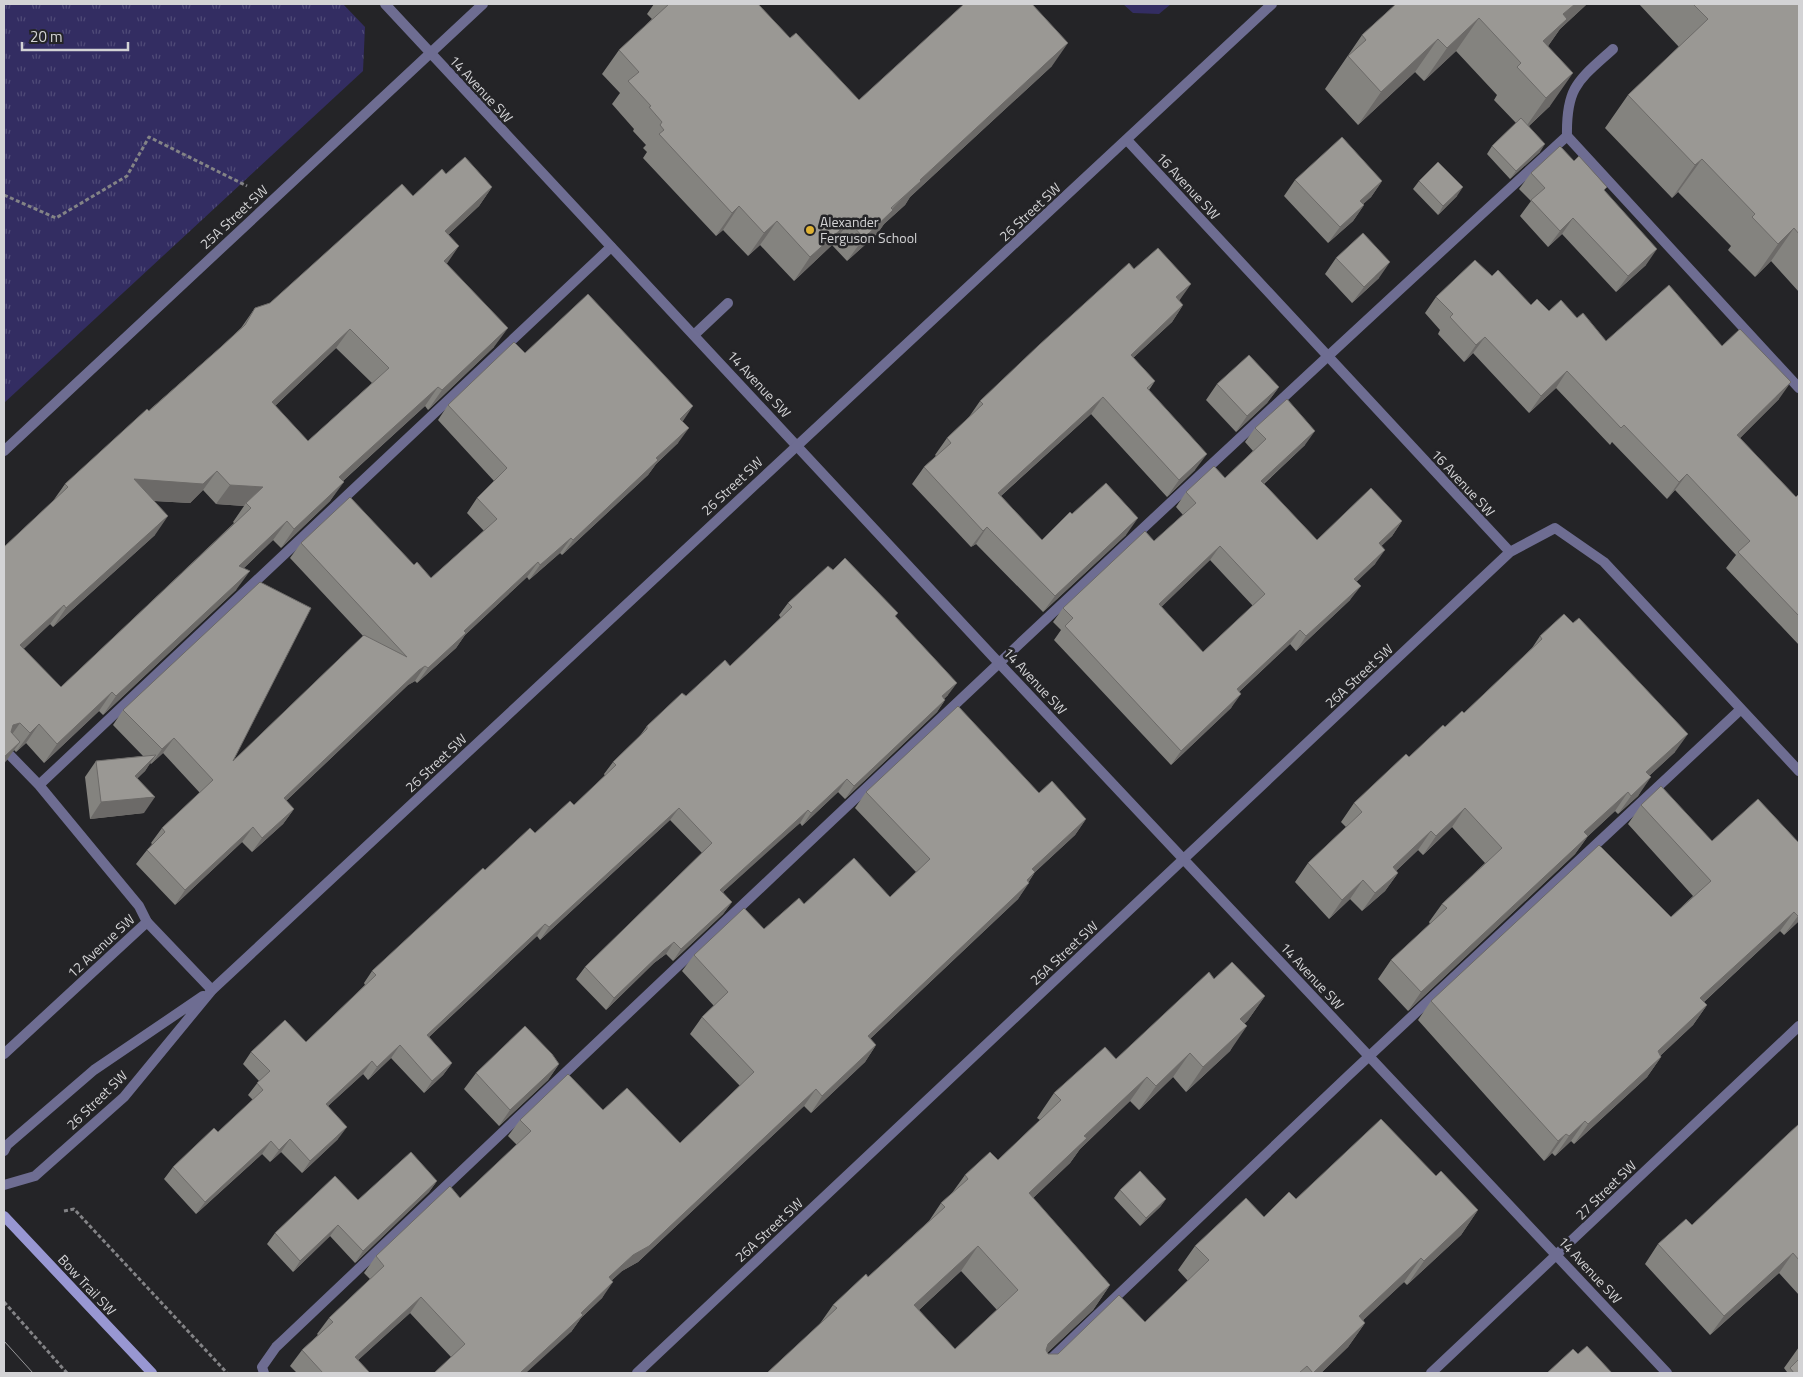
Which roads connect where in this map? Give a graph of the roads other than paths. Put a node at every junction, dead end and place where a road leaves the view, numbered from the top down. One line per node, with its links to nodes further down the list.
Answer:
1 (385, 4): 5 (street, 14 Avenue SW)
2 (482, 4): 5 (street, 25A Street SW)
3 (1272, 4): 7 (street, 26 Street SW)
4 (1613, 49): 6 (street)
5 (429, 53): 8 (street, 14 Avenue SW); 14 (street, 25A Street SW)
6 (1567, 136): 11 (street); 12 (street)
7 (1127, 140): 11 (street, 16 Avenue SW); 13 (street, 26 Street SW)
8 (611, 247): 10 (street, 14 Avenue SW); 20 (street)
9 (728, 303): 10 (street)
10 (694, 335): 13 (street, 14 Avenue SW)
11 (1326, 356): 15 (street, 16 Avenue SW); 16 (street)
12 (1799, 388)
13 (798, 444): 16 (street, 14 Avenue SW); 23 (street, 26 Street SW)
14 (4, 451)
15 (1510, 552): 17 (street); 21 (street, 26A Street SW)
16 (998, 662): 21 (street, 14 Avenue SW); 32 (street)
17 (1740, 710): 19 (street); 26 (street)
18 (4, 749): 20 (street)
19 (1799, 771)
20 (39, 785): 22 (street)
21 (1184, 860): 26 (street, 14 Avenue SW); 33 (street, 26A Street SW)
22 (147, 922): 23 (street, 12 Avenue SW); 25 (street, 12 Avenue SW)
23 (212, 990): 27 (street, 26 Street SW); 28 (street, 26 Street SW)
24 (1799, 1026): 30 (street, 27 Street SW)
25 (4, 1054)
26 (1369, 1056): 30 (street, 14 Avenue SW); 34 (street)
27 (4, 1151)
28 (4, 1185)
29 (4, 1216): 31 (main road, Bow Trail SW)
30 (1558, 1255): 35 (street, 27 Street SW); 36 (street, 14 Avenue SW)
31 (152, 1373)
32 (264, 1373)
33 (637, 1373)
34 (1036, 1373)
35 (1431, 1373)
36 (1668, 1373)

